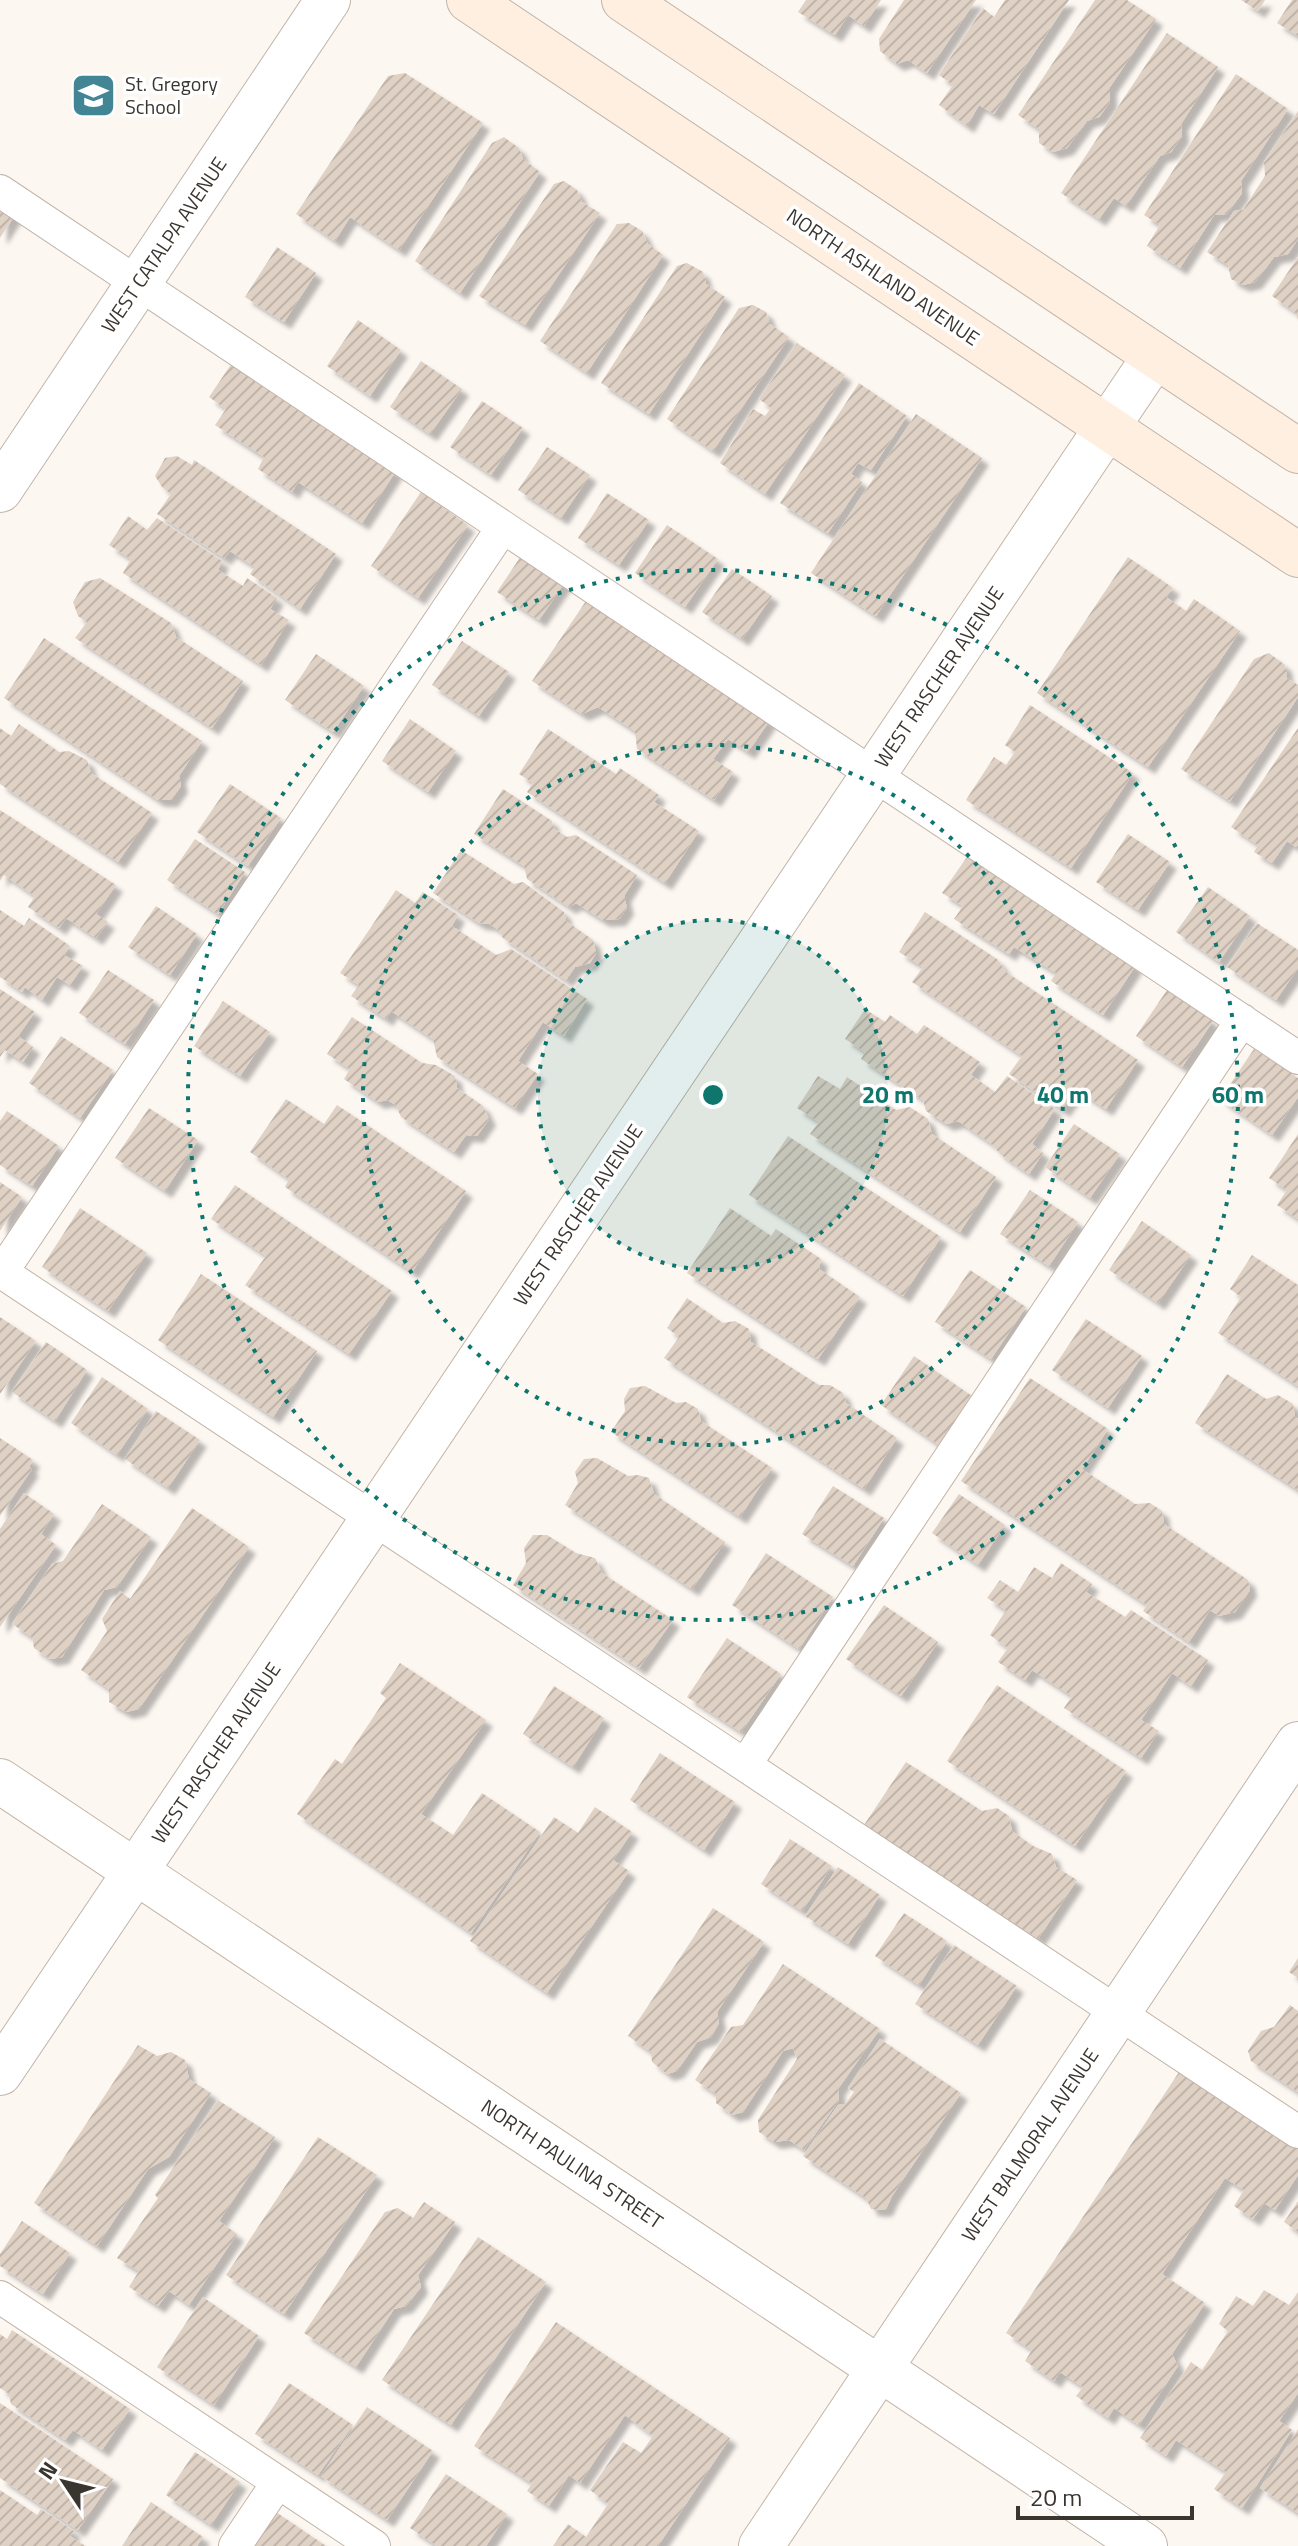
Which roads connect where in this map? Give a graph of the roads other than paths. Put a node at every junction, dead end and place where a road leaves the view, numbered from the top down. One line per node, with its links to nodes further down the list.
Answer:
1 (328, 0): 5 (street, WEST CATALPA AVENUE)
2 (469, 0): 7 (main road, NORTH ASHLAND AVENUE)
3 (624, 0): 6 (main road)
4 (0, 191): 5 (lane)
5 (138, 283): 9 (street, WEST CATALPA AVENUE); 10 (lane)
6 (1155, 356): 7 (street, WEST RASCHER AVENUE); 8 (main road)
7 (1107, 427): 11 (main road, NORTH ASHLAND AVENUE); 12 (street, WEST RASCHER AVENUE)
8 (1298, 451)
9 (0, 490)
10 (503, 527): 12 (lane); 15 (lane)
11 (1298, 555)
12 (873, 775): 13 (lane); 16 (street, WEST RASCHER AVENUE)
13 (1242, 1020): 14 (lane); 18 (lane)
14 (1298, 1058)
15 (1, 1272): 16 (lane)
16 (373, 1519): 18 (lane); 20 (street, WEST RASCHER AVENUE)
17 (1298, 1744): 21 (street, WEST BALMORAL AVENUE)
18 (745, 1765): 21 (lane)
19 (0, 1781): 20 (street, NORTH PAULINA STREET)
20 (136, 1872): 22 (street, WEST RASCHER AVENUE); 25 (street, NORTH PAULINA STREET)
21 (1118, 2012): 23 (lane); 25 (street, WEST BALMORAL AVENUE)
22 (0, 2073)
23 (1298, 2132)
24 (0, 2297): 26 (lane)
25 (878, 2370): 29 (street, WEST BALMORAL AVENUE); 30 (street, NORTH PAULINA STREET)
26 (278, 2482): 27 (lane); 28 (lane)
27 (235, 2546)
28 (374, 2546)
29 (761, 2546)
30 (1145, 2546)

